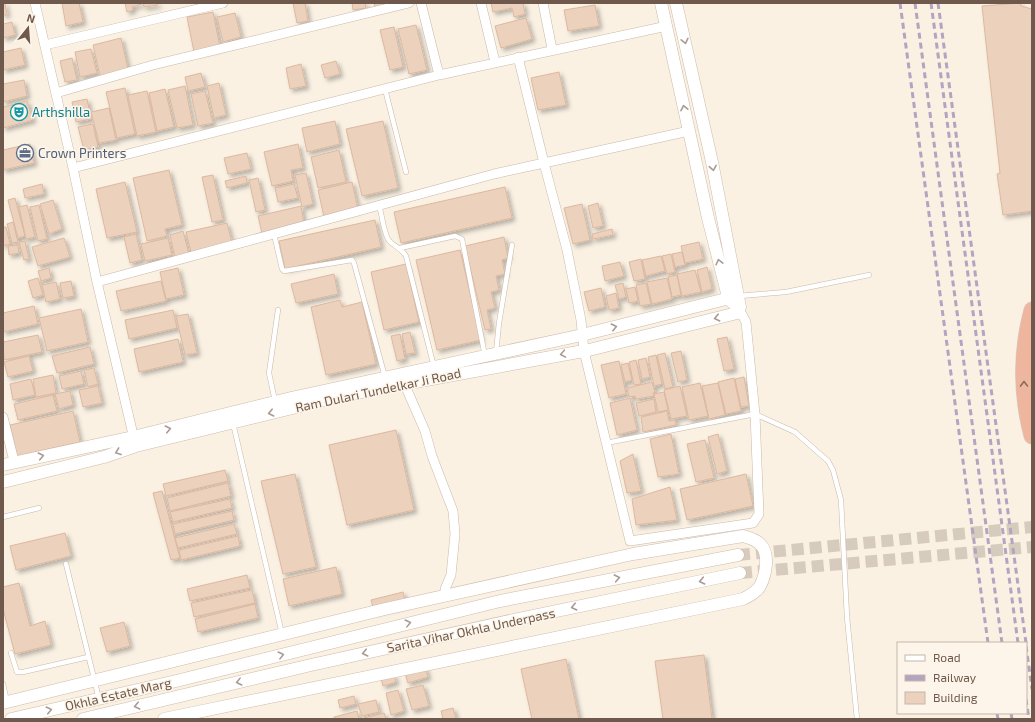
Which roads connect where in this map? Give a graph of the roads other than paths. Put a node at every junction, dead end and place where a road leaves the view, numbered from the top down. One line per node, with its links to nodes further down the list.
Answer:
1 (35, 3): 10 (street)
2 (223, 3): 10 (street)
3 (409, 3): 16 (street)
4 (421, 3): 14 (street)
5 (481, 3): 13 (street)
6 (543, 3): 11 (street)
7 (661, 3): 9 (street)
8 (676, 3): 27 (street, one-way to 27)
9 (667, 26): 11 (street); 17 (street, one-way to 9)
10 (45, 46): 16 (street)
11 (552, 49): 12 (street)
12 (518, 57): 13 (street); 18 (street)
13 (495, 62): 14 (street)
14 (439, 75): 15 (street)
15 (385, 89): 19 (street); 20 (lane)
16 (56, 93): 19 (street)
17 (689, 131): 18 (street); 28 (street, one-way to 17)
18 (544, 163): 21 (street); 32 (street)
19 (73, 168): 26 (street)
20 (406, 172)
21 (379, 205): 22 (street); 24 (lane)
22 (274, 234): 26 (street); 36 (lane)
23 (512, 246): 34 (lane)
24 (400, 248): 34 (lane); 35 (lane)
25 (870, 275): 27 (lane)
26 (96, 282): 43 (street)
27 (738, 296): 31 (street)
28 (726, 300): 31 (street); 32 (street, one-way to 28)
29 (278, 310): 38 (lane)
30 (1032, 310): 42 (highway, one-way to 30)
31 (740, 311): 33 (street, Ram Dulari Tundelkar Ji Road, one-way to 33); 39 (street)
32 (582, 335): 33 (street); 34 (street)
33 (584, 351): 37 (street, Ram Dulari Tundelkar Ji Road, one-way to 37); 44 (street)
34 (491, 355): 35 (street)
35 (434, 367): 36 (street)
36 (386, 382): 37 (street, Ram Dulari Tundelkar Ji Road); 38 (street, Ram Dulari Tundelkar Ji Road); 41 (street, Ram Dulari Tundelkar Ji Road, one-way to 41)
37 (404, 383): 53 (street)
38 (275, 402): 43 (street, Ram Dulari Tundelkar Ji Road, one-way to 38)
39 (755, 414): 44 (lane); 49 (street); 71 (lane)
40 (3, 417): 45 (street, Ram Dulari Tundelkar Ji Road)
41 (232, 422): 43 (street, Ram Dulari Tundelkar Ji Road); 54 (lane)
42 (1032, 436)
43 (135, 441): 45 (street, Ram Dulari Tundelkar Ji Road, one-way to 43); 46 (street, Ram Dulari Tundelkar Ji Road, one-way to 46)
44 (605, 443): 49 (street)
45 (9, 463)
46 (3, 482)
47 (39, 508): 48 (lane)
48 (3, 517)
49 (684, 540): 53 (street); 66 (street)
50 (738, 555): 57 (street, Sarita Vihar Okhla Underpass, one-way to 50)
51 (66, 564): 56 (lane)
52 (740, 574): 61 (street, Sarita Vihar Okhla Underpass, one-way to 61)
53 (448, 595): 54 (street)
54 (282, 634): 58 (street)
55 (11, 653): 56 (lane)
56 (88, 657): 58 (lane)
57 (203, 674): 59 (street, Okhla Estate Marg)
58 (93, 680): 64 (lane); 65 (street)
59 (178, 680): 62 (street); 63 (street); 64 (street, Okhla Estate Marg)
60 (3, 684): 65 (lane)
61 (204, 691): 62 (street, Okhla Estate Marg)
62 (188, 695): 63 (street, Okhla Estate Marg); 66 (street)
63 (176, 698): 67 (street); 69 (street, Okhla Estate Marg, one-way to 69)
64 (99, 699): 68 (street, Okhla Estate Marg, one-way to 64)
65 (5, 703)
66 (193, 716): 67 (street)
67 (180, 717): 70 (street)
68 (11, 719)
69 (83, 719)
70 (164, 719)
71 (857, 719)

